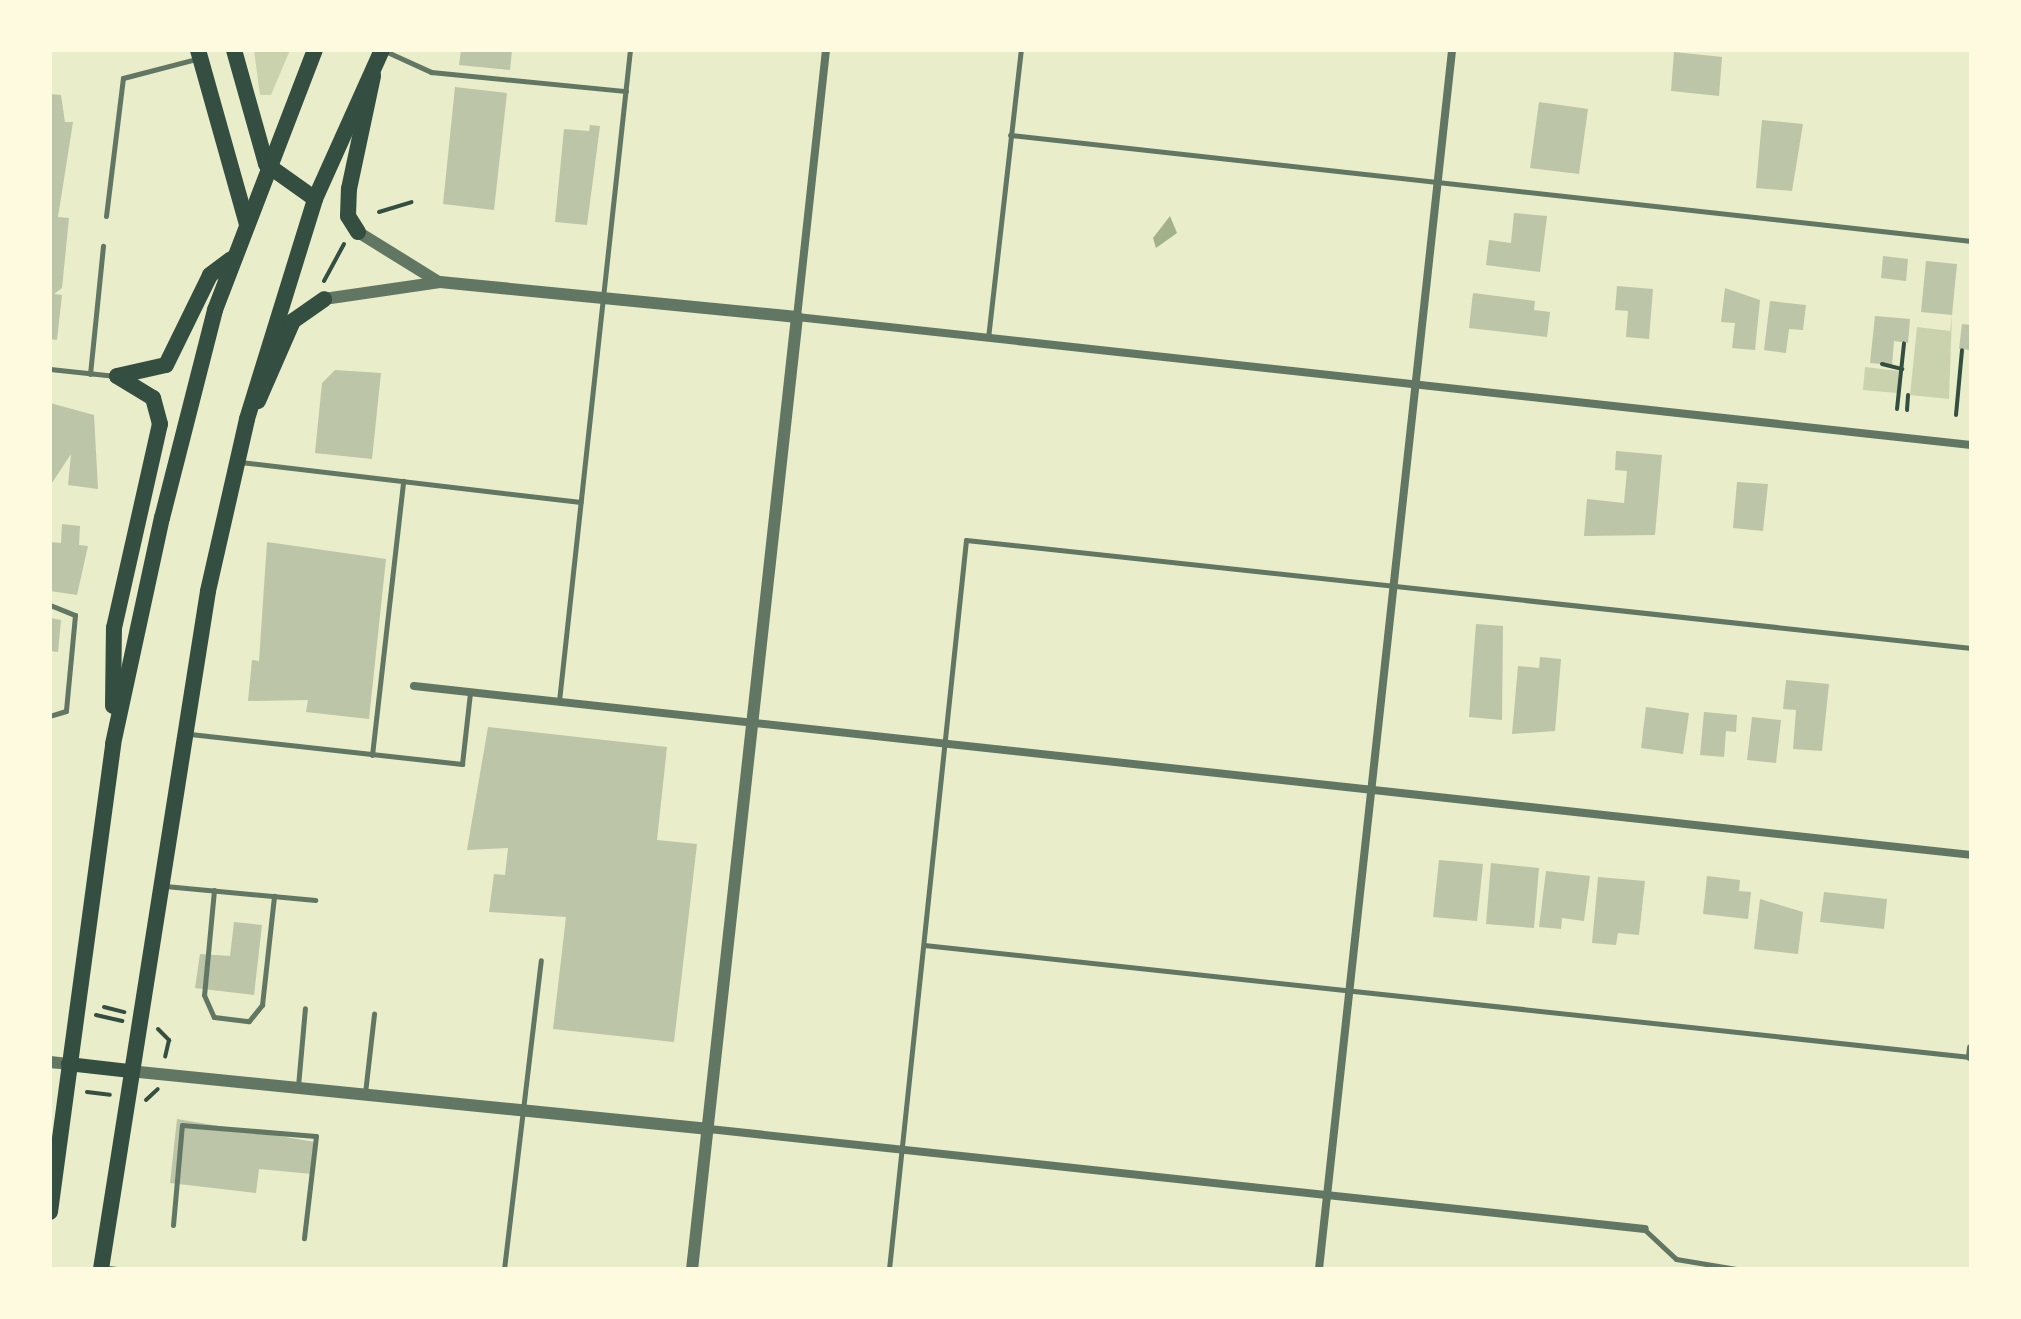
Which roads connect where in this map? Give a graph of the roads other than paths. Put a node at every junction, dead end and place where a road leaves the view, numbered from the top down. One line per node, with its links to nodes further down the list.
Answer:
1 (234, 50): 12 (main road)
2 (315, 50): 12 (main road)
3 (383, 50): 9 (main road); 10 (lane)
4 (630, 50): 10 (lane)
5 (826, 50): 24 (street)
6 (1021, 50): 11 (lane)
7 (1452, 50): 13 (street)
8 (199, 54): 15 (lane); 16 (main road)
9 (374, 71): 14 (main road); 17 (main road)
10 (626, 91): 23 (lane)
11 (1010, 135): 13 (lane); 25 (lane)
12 (266, 164): 14 (main road); 16 (main road)
13 (1437, 182): 18 (lane); 29 (street)
14 (315, 199): 30 (main road)
15 (106, 216)
16 (247, 224): 20 (main road)
17 (358, 232): 21 (street)
18 (1971, 241)
19 (103, 246): 27 (lane)
20 (233, 258): 28 (main road); 45 (main road)
21 (440, 282): 22 (street); 23 (street)
22 (323, 292): 30 (main road)
23 (603, 298): 24 (street); 34 (lane)
24 (797, 317): 25 (street); 42 (street)
25 (988, 338): 29 (street)
26 (50, 369): 27 (lane)
27 (90, 374): 28 (lane)
28 (117, 376): 45 (main road)
29 (1416, 384): 31 (street); 35 (street)
30 (247, 419): 32 (main road)
31 (1971, 445)
32 (239, 462): 33 (lane); 43 (main road)
33 (403, 481): 34 (lane); 46 (lane)
34 (581, 502): 40 (lane)
35 (1394, 583): 37 (lane); 44 (lane); 47 (street)
36 (50, 605): 41 (lane)
37 (1971, 648)
38 (414, 686): 39 (street)
39 (470, 692): 40 (street); 46 (lane)
40 (559, 701): 42 (street)
41 (50, 716)
42 (753, 720): 44 (street); 66 (street)
43 (187, 734): 46 (lane); 49 (main road)
44 (946, 741): 47 (street); 53 (lane)
45 (113, 744): 61 (main road)
46 (372, 755)
47 (1372, 789): 48 (street); 55 (street)
48 (1971, 855)
49 (164, 886): 50 (lane); 62 (main road)
50 (214, 890): 51 (lane); 51 (lane)
51 (274, 896): 52 (lane)
52 (315, 900)
53 (924, 945): 55 (lane); 67 (lane)
54 (541, 960): 65 (lane)
55 (1350, 991): 59 (lane); 69 (street)
56 (305, 1008): 63 (lane)
57 (374, 1014): 64 (lane)
58 (1971, 1048): 59 (street)
59 (1971, 1057)
60 (50, 1062): 61 (street)
61 (68, 1064): 62 (main road); 68 (main road)
62 (129, 1071): 63 (street); 74 (main road)
63 (298, 1089): 64 (street)
64 (365, 1096): 65 (street)
65 (521, 1111): 66 (street); 75 (lane)
66 (709, 1129): 67 (street); 76 (street)
67 (901, 1150): 69 (street); 77 (lane)
68 (52, 1185): 70 (main road)
69 (1327, 1195): 72 (street); 78 (street)
70 (50, 1212)
71 (173, 1225): 73 (lane)
72 (1645, 1229): 79 (lane)
73 (304, 1238)
74 (106, 1268)
75 (504, 1269)
76 (692, 1269)
77 (889, 1269)
78 (1319, 1269)
79 (1736, 1269)

